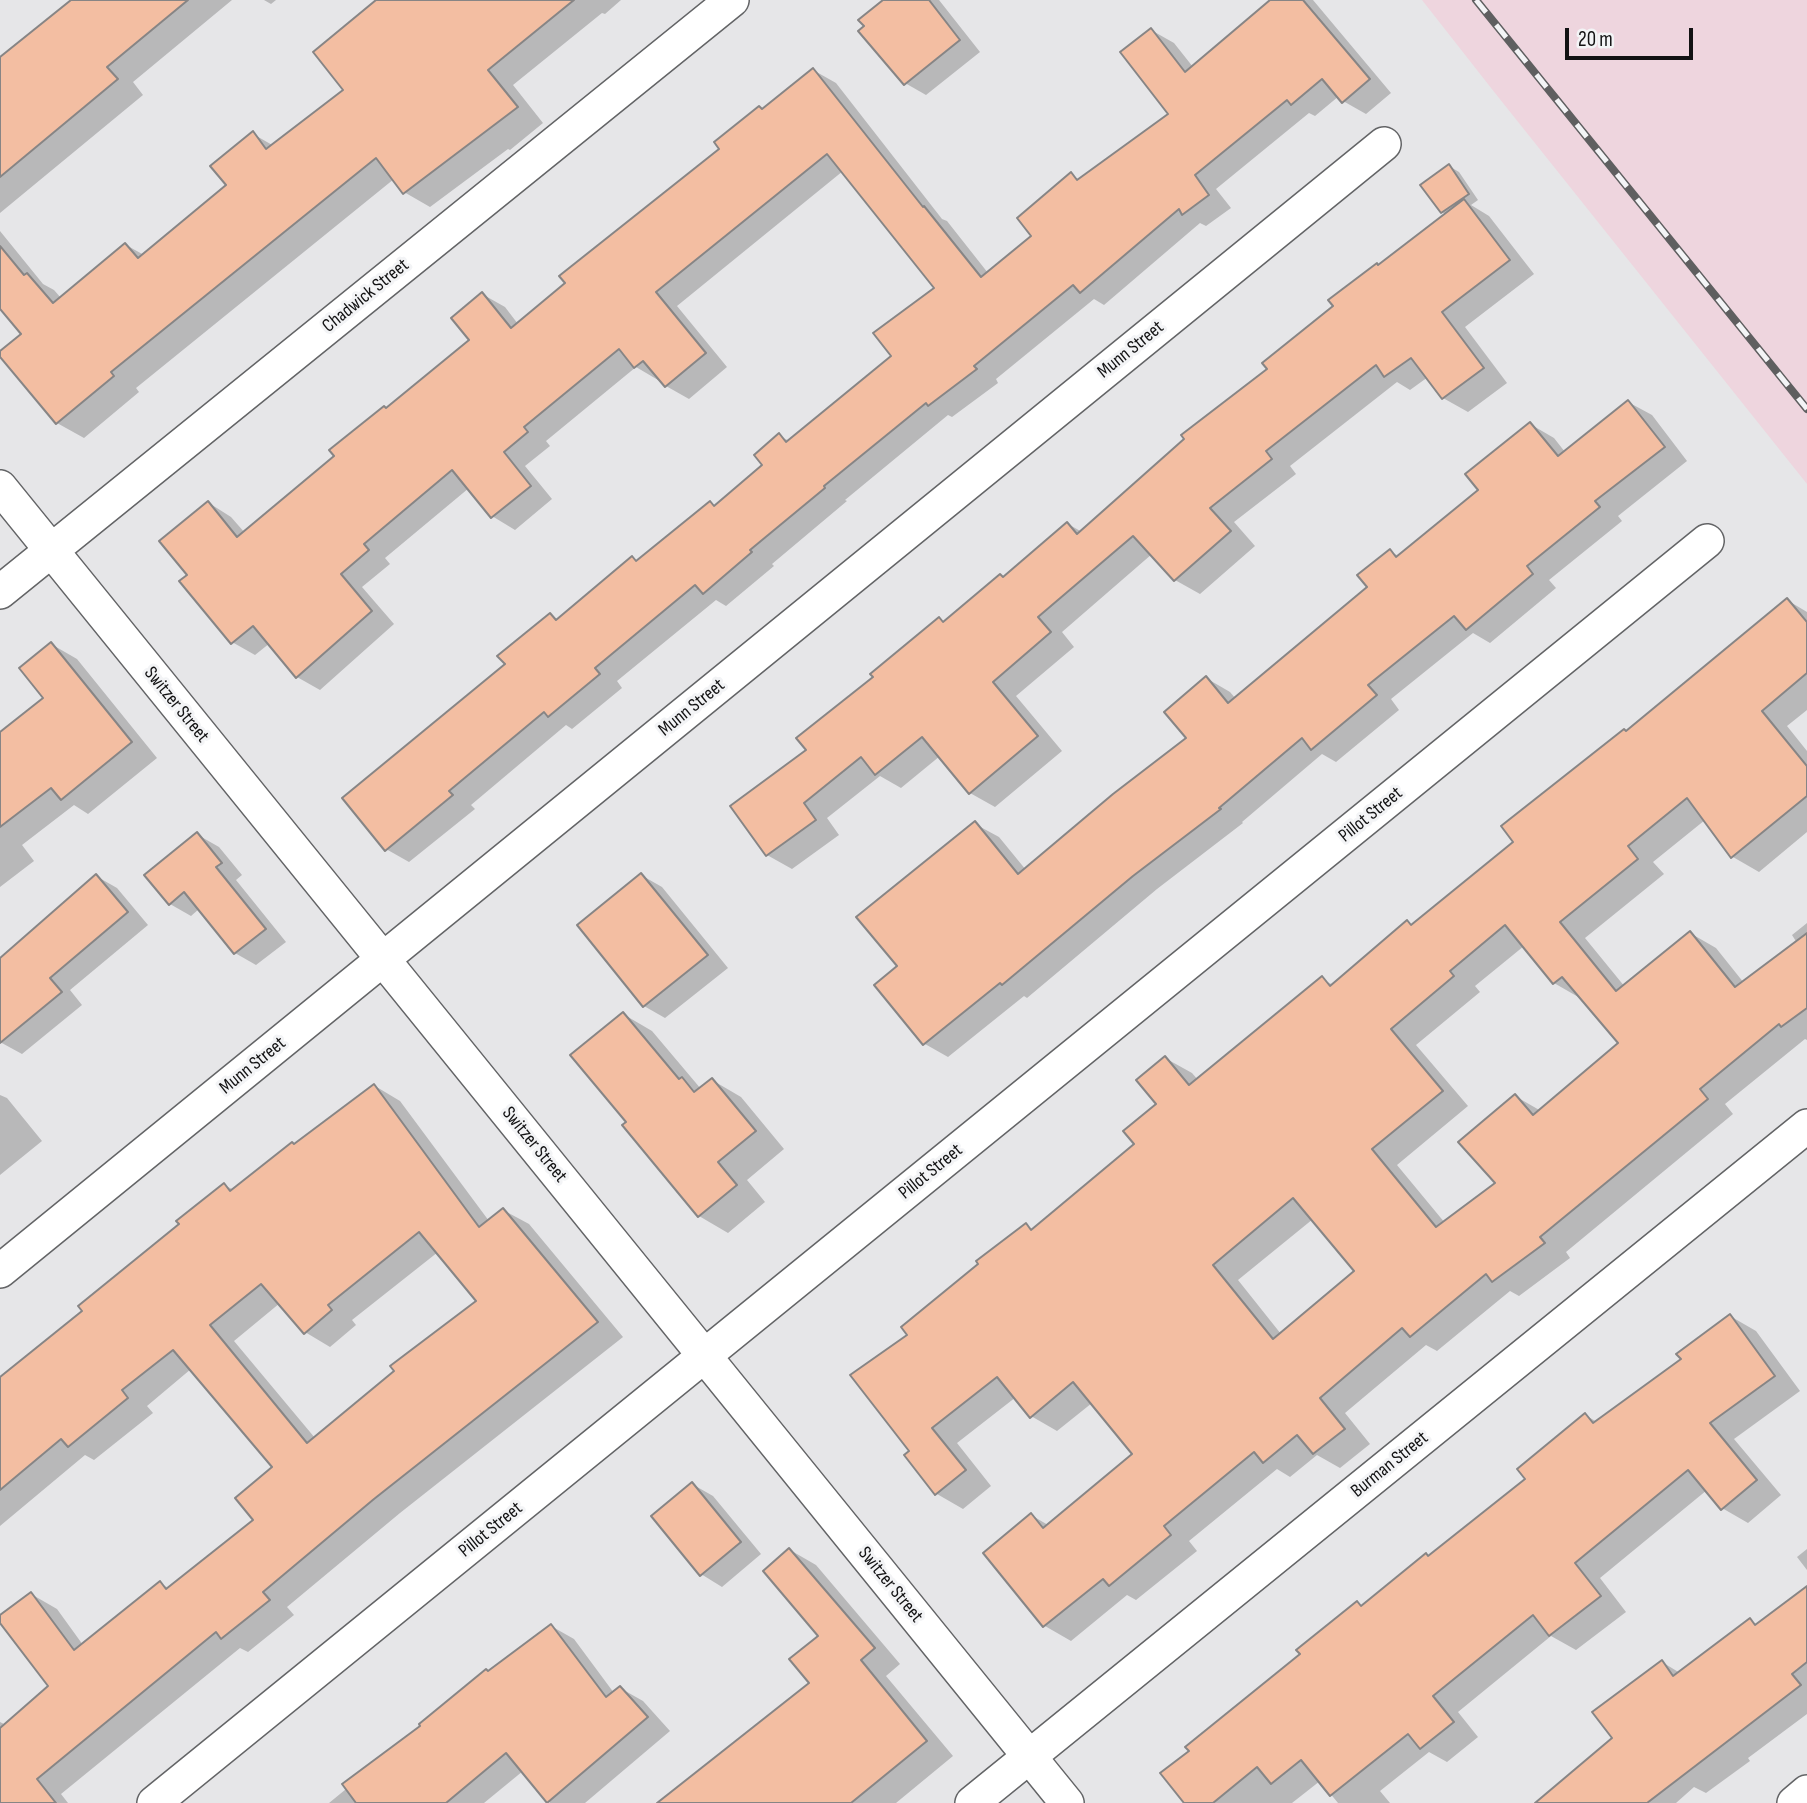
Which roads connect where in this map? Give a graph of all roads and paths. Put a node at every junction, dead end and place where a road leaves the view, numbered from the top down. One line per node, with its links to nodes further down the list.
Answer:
1 (732, 0): 5 (street, Chadwick Street)
2 (1384, 144): 7 (street, Munn Street)
3 (0, 487): 5 (street, Switzer Street)
4 (1707, 541): 10 (street, Pillot Street)
5 (51, 550): 6 (street, Chadwick Street); 7 (street, Switzer Street)
6 (0, 592)
7 (383, 960): 9 (street, Munn Street); 10 (street, Switzer Street)
8 (1807, 1126): 11 (street, Burman Street)
9 (0, 1271)
10 (705, 1356): 11 (street, Switzer Street); 13 (street, Pillot Street)
11 (1029, 1757): 14 (street, Burman Street); 15 (street, Switzer Street)
12 (1807, 1792): 16 (street)
13 (154, 1803)
14 (972, 1803)
15 (1067, 1803)
16 (1794, 1803)

